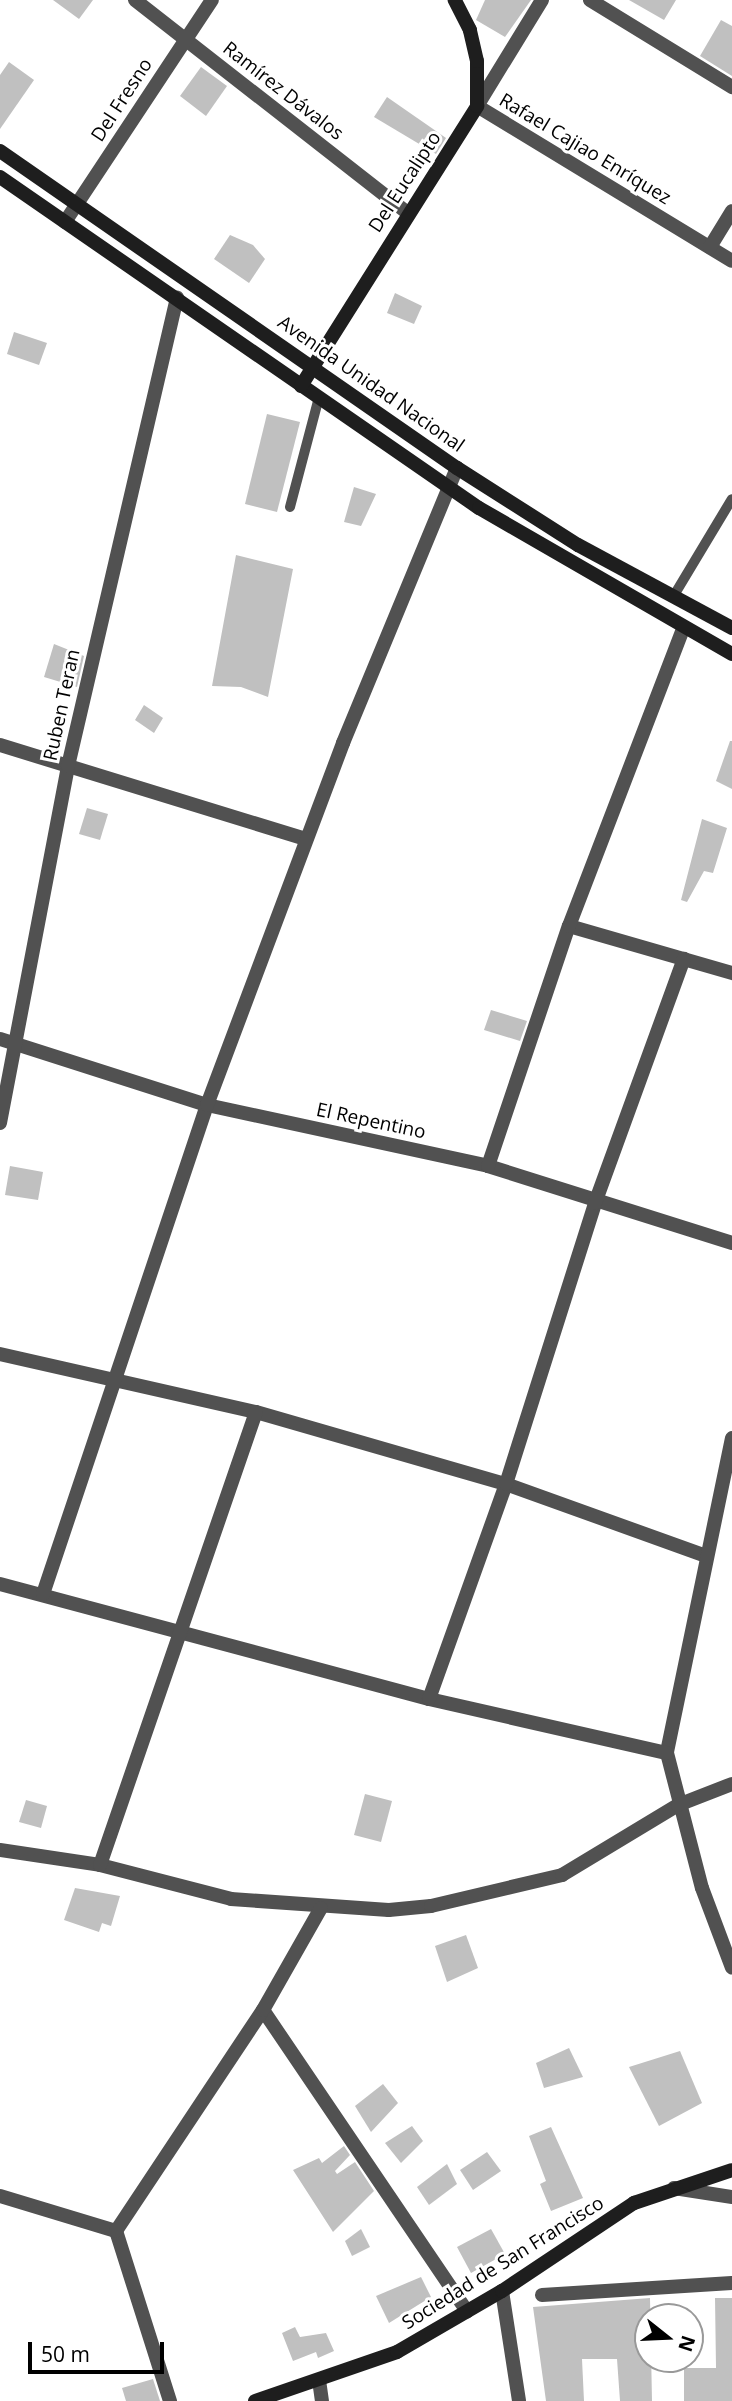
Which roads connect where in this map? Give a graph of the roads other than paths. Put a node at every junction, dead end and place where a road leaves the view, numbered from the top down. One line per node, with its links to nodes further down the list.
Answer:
1 (135, 0): 6 (street, Ramírez Dávalos)
2 (212, 0): 6 (street, Del Fresno)
3 (455, 0): 8 (main road, Rafael Cajiao Enríquez)
4 (542, 0): 8 (street, Del Eucalipto)
5 (590, 0): 7 (street)
6 (186, 38): 11 (street, Del Fresno); 13 (street, Ramírez Dávalos)
7 (732, 87)
8 (477, 106): 13 (main road, Del Eucalipto); 15 (street, Rafael Cajiao Enríquez)
9 (0, 151): 11 (main road, Avenida Unidad Nacional)
10 (0, 177): 14 (main road, Avenida Unidad Nacional)
11 (76, 206): 14 (street, Del Fresno); 18 (main road, Avenida Unidad Nacional)
12 (732, 211): 15 (street)
13 (408, 213): 18 (main road, Del Eucalipto)
14 (65, 222): 17 (main road, Avenida Unidad Nacional)
15 (710, 247): 16 (street, Rafael Cajiao Enríquez)
16 (732, 261)
17 (177, 298): 19 (main road, Avenida Unidad Nacional); 30 (street, Ruben Teran)
18 (315, 366): 19 (main road, Del Eucalipto); 21 (main road, Avenida Unidad Nacional)
19 (301, 386): 20 (main road, Avenida Unidad Nacional)
20 (319, 397): 22 (main road, Avenida Unidad Nacional); 24 (lane)
21 (457, 468): 22 (street); 25 (main road, Avenida Unidad Nacional)
22 (449, 487): 27 (main road, Avenida Unidad Nacional); 31 (street)
23 (732, 499): 25 (lane)
24 (290, 507)
25 (673, 597): 26 (main road, Avenida Unidad Nacional)
26 (732, 628)
27 (683, 629): 28 (main road, Avenida Unidad Nacional); 32 (street)
28 (732, 654)
29 (0, 745): 30 (street)
30 (68, 766): 31 (street); 36 (street, Ruben Teran)
31 (305, 839): 37 (street)
32 (569, 926): 33 (street); 39 (street)
33 (684, 959): 34 (street); 40 (street)
34 (732, 973)
35 (0, 1039): 36 (street, El Repentino)
36 (16, 1044): 37 (street, El Repentino); 38 (street, Ruben Teran)
37 (207, 1105): 39 (street, El Repentino); 43 (street)
38 (0, 1123)
39 (488, 1166): 40 (street, El Repentino)
40 (596, 1203): 41 (street, El Repentino); 46 (street)
41 (732, 1243)
42 (0, 1354): 43 (street)
43 (114, 1379): 44 (street); 49 (street)
44 (256, 1412): 46 (street); 50 (street)
45 (732, 1438): 47 (street)
46 (506, 1484): 47 (street); 51 (street)
47 (706, 1556): 52 (street)
48 (0, 1584): 49 (street)
49 (43, 1594): 50 (street)
50 (183, 1631): 51 (street); 56 (street)
51 (429, 1699): 52 (street)
52 (667, 1753): 54 (street)
53 (732, 1784): 54 (street)
54 (678, 1805): 57 (street); 58 (street)
55 (0, 1850): 56 (street)
56 (100, 1865): 57 (street)
57 (321, 1908): 59 (street)
58 (732, 1968)
59 (263, 2010): 64 (street); 68 (street)
60 (732, 2170): 61 (main road, Sociedad de San Francisco)
61 (673, 2188): 63 (street); 66 (main road, Sociedad de San Francisco)
62 (0, 2196): 64 (street)
63 (732, 2197)
64 (116, 2231): 70 (street)
65 (732, 2283): 67 (street)
66 (502, 2291): 68 (main road, Sociedad de San Francisco); 73 (street)
67 (542, 2295)
68 (467, 2311): 69 (main road, Sociedad de San Francisco)
69 (319, 2380): 71 (main road, Sociedad de San Francisco); 72 (street)
70 (170, 2401)
71 (255, 2401)
72 (322, 2401)
73 (519, 2401)

